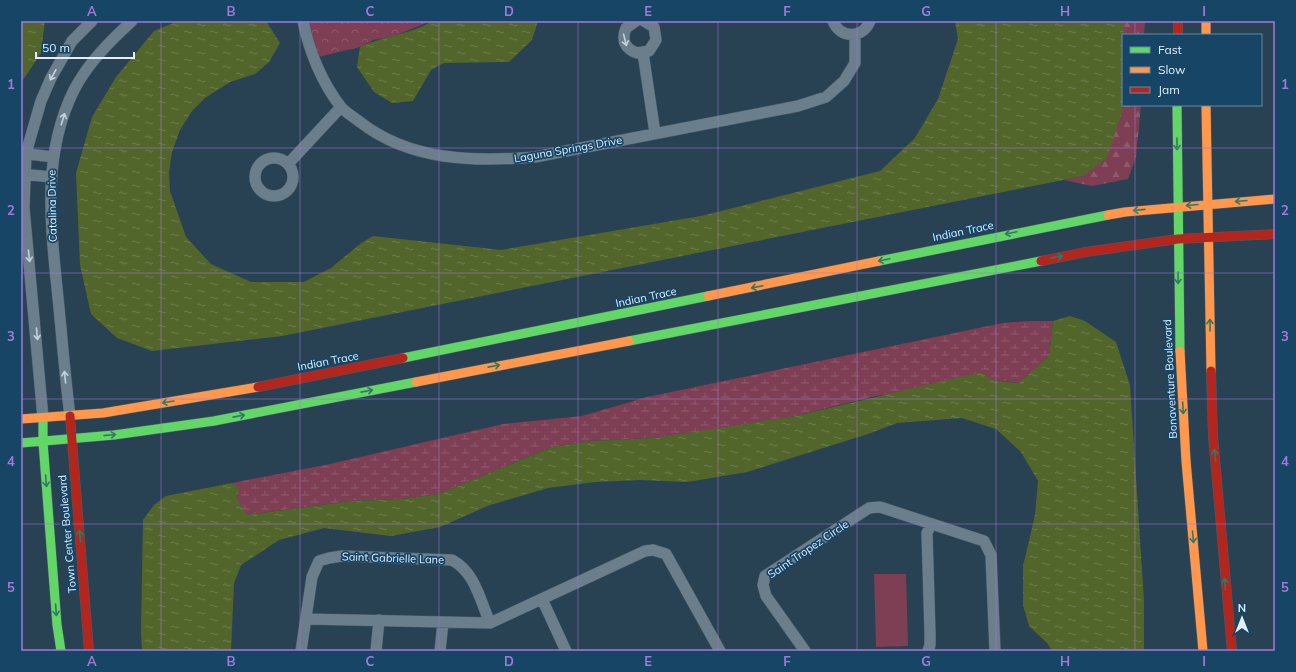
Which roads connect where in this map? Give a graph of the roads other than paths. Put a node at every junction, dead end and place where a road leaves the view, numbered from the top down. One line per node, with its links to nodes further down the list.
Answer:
1 (92, 21): 18 (street, one-way to 18)
2 (303, 21): 16 (street, Laguna Springs Drive)
3 (636, 21): 13 (street, one-way to 13)
4 (644, 21): 13 (street)
5 (833, 21): 12 (street)
6 (870, 21): 12 (street)
7 (1178, 21): 10 (main road)
8 (1206, 21): 11 (main road)
9 (125, 23): 19 (street, Catalina Drive, one-way to 9)
10 (1178, 34)
11 (1206, 34)
12 (855, 35): 17 (street, Laguna Springs Drive)
13 (643, 53): 17 (street)
14 (1177, 106): 25 (main road, Bonaventure Boulevard, one-way to 25)
15 (1206, 106): 24 (main road)
16 (342, 107): 17 (street, Laguna Springs Drive); 20 (street)
17 (655, 133)
18 (24, 153): 19 (street); 21 (street)
19 (53, 157): 22 (street, Catalina Drive)
20 (288, 164)
21 (23, 175): 22 (street); 30 (street, one-way to 30)
22 (50, 177): 29 (street, Catalina Drive, one-way to 22)
23 (1275, 199): 24 (main road, Indian Trace, one-way to 24)
24 (1207, 204): 25 (main road, Indian Trace, one-way to 25); 27 (main road)
25 (1178, 207): 28 (main road, Bonaventure Boulevard); 29 (main road, Indian Trace, one-way to 29)
26 (1275, 234): 27 (main road)
27 (1208, 236): 28 (main road); 52 (main road, one-way to 27)
28 (1178, 239): 32 (main road, one-way to 28); 51 (main road, Bonaventure Boulevard, one-way to 51)
29 (70, 416): 30 (main road, Indian Trace); 32 (main road, Town Center Boulevard)
30 (44, 418): 31 (main road, Indian Trace); 33 (main road, Town Center Boulevard)
31 (21, 419)
32 (72, 439): 33 (main road); 42 (main road, Town Center Boulevard, one-way to 32)
33 (44, 442): 34 (main road); 41 (main road, Town Center Boulevard, one-way to 41)
34 (21, 443)
35 (931, 524): 48 (street, Saint Tropez Circle); 49 (street); 50 (street, Saint Tropez Circle)
36 (542, 599): 40 (street); 46 (street); 47 (street)
37 (306, 619): 38 (street); 40 (street, Saint Gabrielle Lane); 43 (street, Saint Gabrielle Lane)
38 (379, 620): 39 (street); 44 (street)
39 (443, 622): 40 (street); 45 (street)
40 (490, 623)
41 (61, 651)
42 (89, 651)
43 (301, 651)
44 (376, 651)
45 (440, 651)
46 (566, 651)
47 (720, 651)
48 (805, 651)
49 (928, 651)
50 (995, 651)
51 (1203, 651)
52 (1232, 651)

